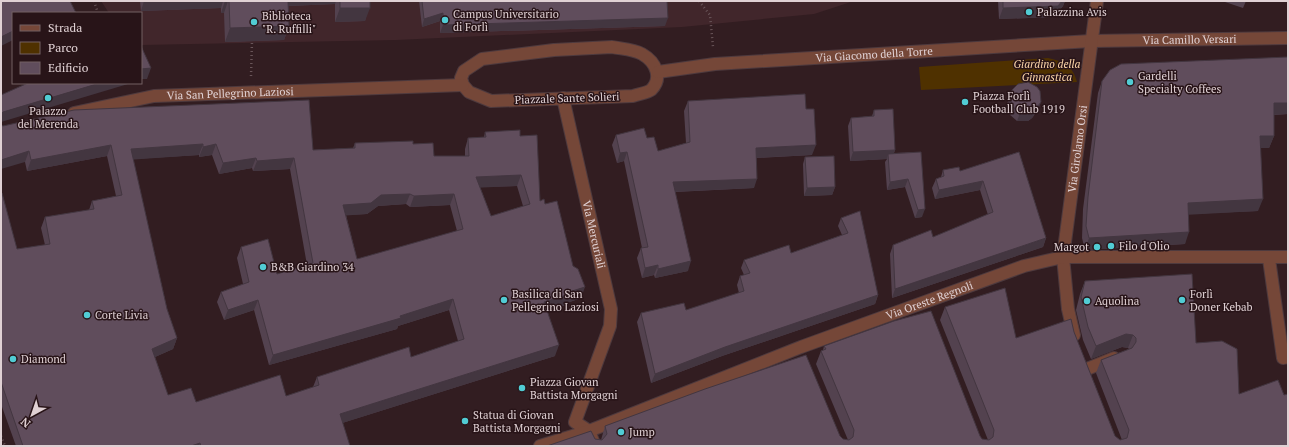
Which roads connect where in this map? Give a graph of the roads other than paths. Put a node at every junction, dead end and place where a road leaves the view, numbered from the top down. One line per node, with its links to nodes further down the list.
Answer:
1 (1097, 1): 3 (street, Via Girolamo Orsi)
2 (1288, 38): 3 (street, Via Camillo Versari)
3 (1091, 41): 4 (street, Via Giacomo della Torre); 8 (street, Via Girolamo Orsi)
4 (658, 72): 5 (street); 6 (street, Piazzale Sante Solieri)
5 (463, 85): 6 (street, Piazzale Sante Solieri); 7 (street, Via San Pellegrino Laziosi)
6 (563, 98): 19 (street, Via Mercuriali)
7 (65, 115)
8 (1063, 257): 10 (street, Via Oreste Regnoli); 11 (street, Via Oreste Regnoli); 17 (street, Via Girolamo Orsi)
9 (1288, 257): 10 (street, Via Oreste Regnoli)
10 (1269, 258): 15 (street)
11 (926, 302): 12 (street); 13 (street, Via Oreste Regnoli)
12 (931, 316)
13 (801, 347): 16 (street); 19 (street, Via Oreste Regnoli)
14 (1124, 354): 17 (street)
15 (1288, 357)
16 (807, 362)
17 (1088, 369): 18 (street, Via Girolamo Orsi)
18 (1093, 383)
19 (588, 432): 20 (street); 21 (street)
20 (540, 446)
21 (595, 446)

